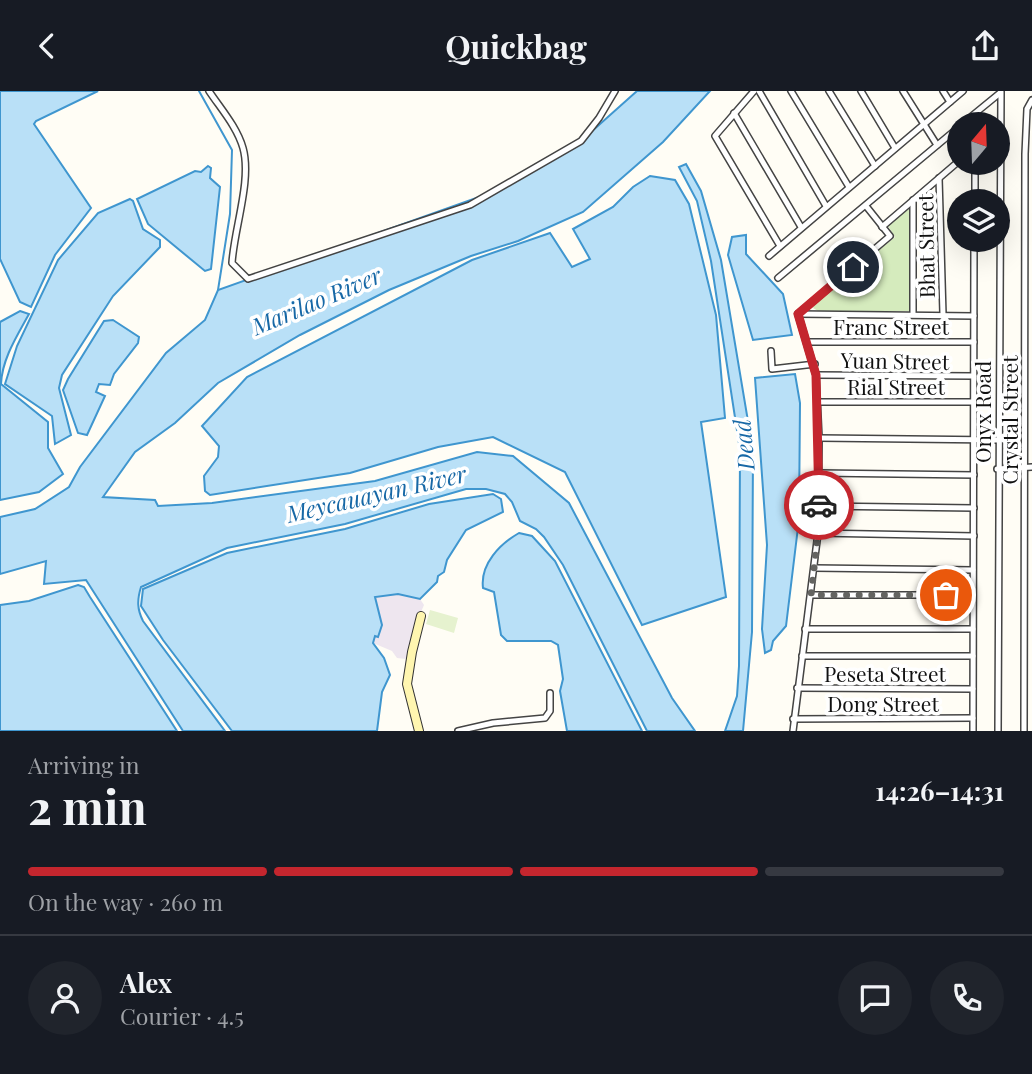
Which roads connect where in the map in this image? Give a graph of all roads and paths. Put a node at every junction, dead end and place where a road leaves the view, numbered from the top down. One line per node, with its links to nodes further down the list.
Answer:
1 (209, 91): 2 (street)
2 (615, 91)
3 (754, 91): 15 (street)
4 (759, 91): 27 (street)
5 (791, 91): 24 (street)
6 (829, 91): 21 (street)
7 (861, 91): 19 (street)
8 (904, 91): 16 (street)
9 (943, 91): 13 (street)
10 (963, 91): 13 (street)
11 (1002, 92): 14 (street); 60 (street, Onyx Road)
12 (1032, 100): 20 (street, Crystal Street)
13 (950, 102): 16 (street)
14 (977, 112)
15 (734, 113): 31 (street); 32 (street)
16 (924, 125): 18 (street); 19 (street)
17 (947, 136): 18 (street)
18 (937, 145): 28 (street)
19 (895, 148): 21 (street)
20 (1029, 153): 25 (street, Crystal Street)
21 (875, 166): 24 (street)
22 (947, 171): 23 (street)
23 (939, 178): 26 (street); 42 (street, Bhat Street)
24 (849, 187): 27 (street)
25 (1029, 188): 29 (street, Crystal Street)
26 (913, 199): 30 (street); 41 (street)
27 (827, 206): 31 (street)
28 (866, 206): 30 (street); 36 (street)
29 (1029, 216): 33 (street, Crystal Street)
30 (882, 226): 40 (street)
31 (801, 227): 32 (street)
32 (780, 246): 35 (street)
33 (1029, 251): 37 (street, Crystal Street)
34 (974, 252): 43 (street)
35 (769, 255)
36 (778, 278)
37 (1028, 284): 39 (street, Crystal Street)
38 (1032, 311): 39 (street)
39 (1024, 312): 47 (street, Crystal Street)
40 (798, 314): 41 (street); 44 (street)
41 (913, 314): 42 (street)
42 (943, 314): 43 (street)
43 (974, 316): 45 (street)
44 (807, 342): 45 (street, Franc Street); 49 (street)
45 (974, 342): 52 (street)
46 (1032, 345): 47 (street)
47 (1024, 347): 53 (street, Crystal Street)
48 (771, 351): 49 (street)
49 (814, 365): 51 (street)
50 (1032, 374): 53 (street)
51 (816, 375): 52 (street, Yuan Street); 54 (street)
52 (974, 376): 55 (street)
53 (1025, 376): 56 (street, Crystal Street)
54 (818, 402): 55 (street, Rial Street); 58 (street)
55 (974, 402): 59 (street)
56 (1028, 408): 57 (street, Crystal Street)
57 (1028, 436): 61 (street, Crystal Street)
58 (819, 438): 59 (street); 63 (street)
59 (974, 439): 60 (street); 64 (street)
60 (998, 440): 62 (street, Onyx Road)
61 (1028, 467): 62 (street); 65 (street, Crystal Street)
62 (997, 468): 104 (street, Onyx Road)
63 (819, 473): 64 (street); 66 (street)
64 (974, 475): 67 (street)
65 (1028, 501): 69 (street, Crystal Street)
66 (819, 506): 67 (street); 70 (street)
67 (974, 508): 71 (street)
68 (1032, 529): 69 (street)
69 (1024, 530): 73 (street, Crystal Street)
70 (818, 533): 71 (street); 74 (street)
71 (974, 535): 75 (street)
72 (1032, 563): 73 (street)
73 (1024, 564): 77 (street, Crystal Street)
74 (814, 568): 75 (street); 78 (street)
75 (973, 570): 79 (street)
76 (1032, 590): 77 (street)
77 (1024, 591): 82 (street, Crystal Street)
78 (811, 595): 79 (street); 83 (street)
79 (973, 595): 84 (street)
80 (421, 616): 99 (street)
81 (1032, 623): 82 (street)
82 (1024, 624): 86 (street, Crystal Street)
83 (806, 629): 84 (street); 87 (street)
84 (973, 629): 88 (street)
85 (1032, 651): 86 (street)
86 (1023, 652): 90 (street, Crystal Street)
87 (802, 656): 88 (street); 91 (street)
88 (973, 656): 92 (street)
89 (1032, 684): 90 (street)
90 (1023, 685): 95 (street, Crystal Street)
91 (797, 688): 92 (street, Peseta Street); 97 (street)
92 (973, 689): 96 (street)
93 (550, 693): 98 (street)
94 (1032, 712): 95 (street)
95 (1024, 713): 105 (street, Crystal Street)
96 (973, 718): 97 (street, Dong Street); 103 (street)
97 (793, 719): 102 (street)
98 (518, 721): 100 (street); 101 (street)
99 (419, 731)
100 (458, 731)
101 (519, 731)
102 (793, 731)
103 (973, 731)
104 (998, 731)
105 (1024, 731)

